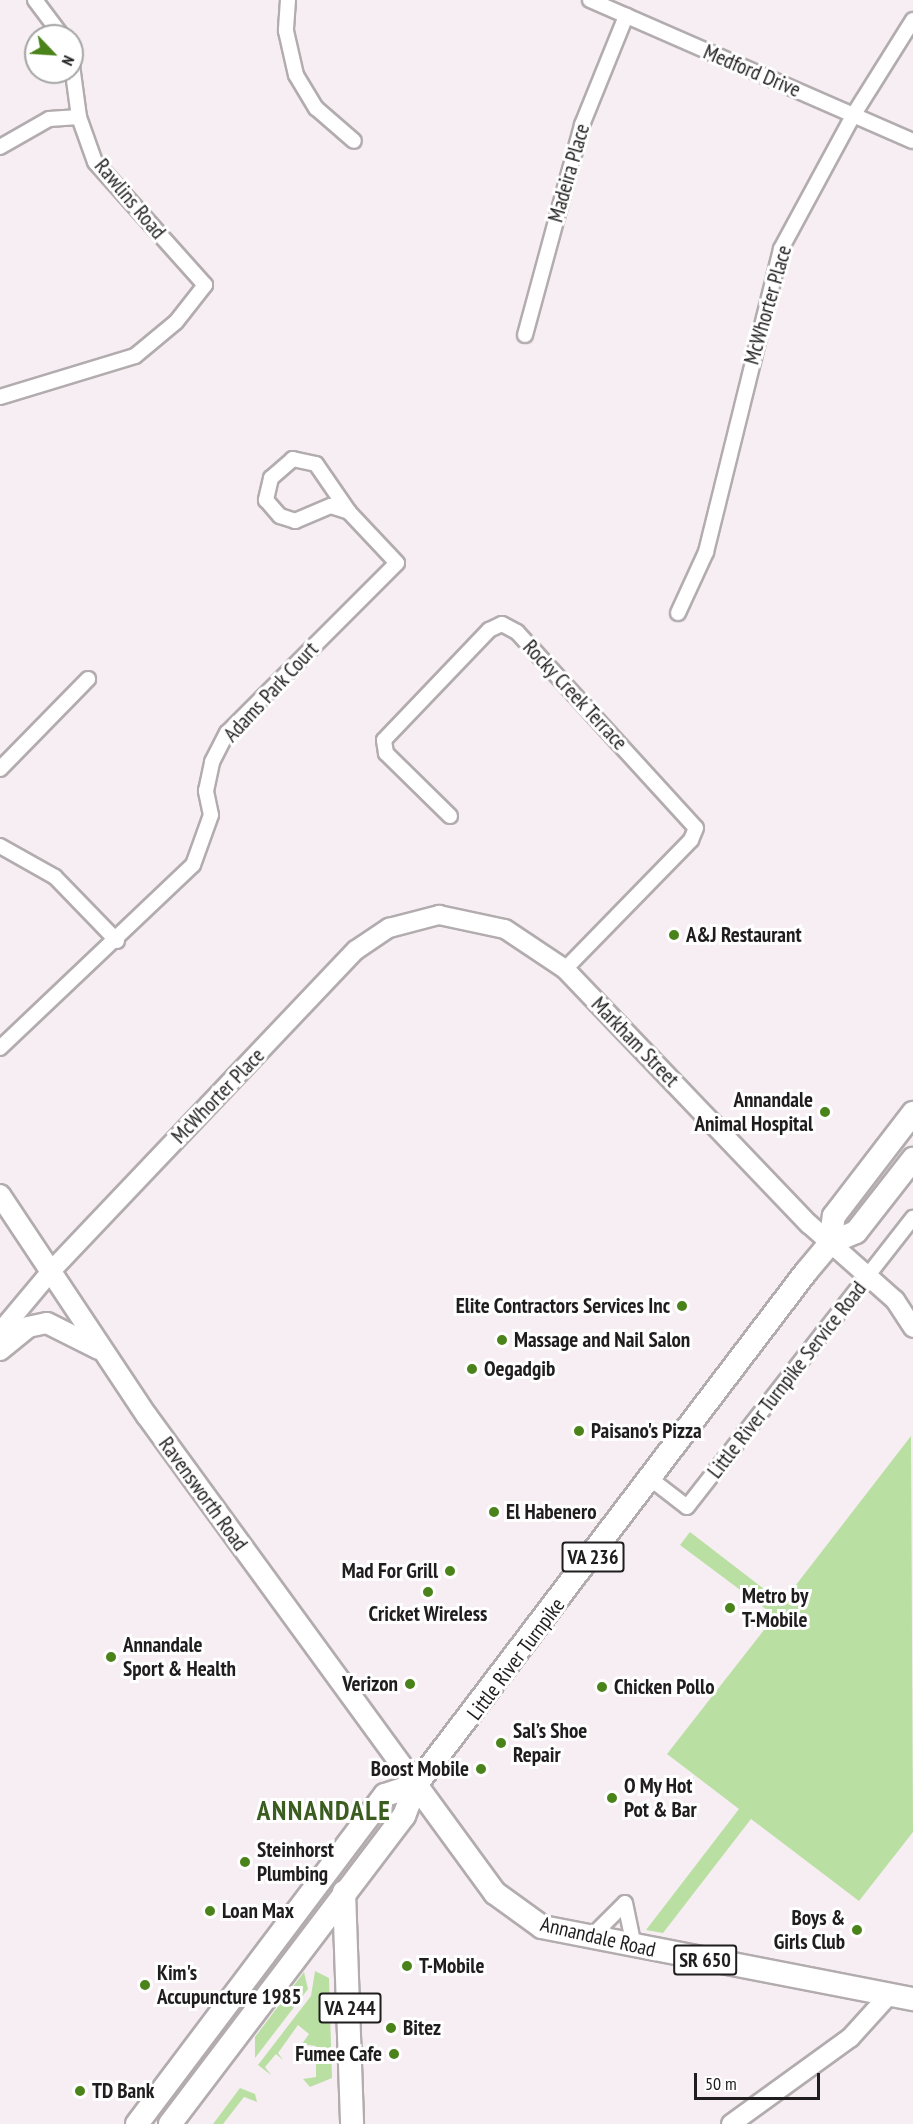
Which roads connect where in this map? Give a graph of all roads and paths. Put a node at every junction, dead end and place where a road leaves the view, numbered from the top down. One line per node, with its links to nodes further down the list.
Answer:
1 (35, 0): 6 (street)
2 (288, 0): 10 (street)
3 (590, 0): 4 (street, Medford Drive)
4 (627, 16): 8 (street, Medford Drive); 13 (street, Madeira Place)
5 (913, 20): 8 (street, McWhorter Place)
6 (53, 24)
7 (75, 84): 9 (street, Rawlins Road)
8 (854, 114): 11 (street, Medford Drive); 16 (street, McWhorter Place)
9 (79, 117): 12 (street); 14 (street, Rawlins Road)
10 (354, 141)
11 (913, 141)
12 (0, 147)
13 (525, 335)
14 (0, 397)
15 (349, 512): 15 (street, Adams Park Court); 22 (street, Adams Park Court)
16 (678, 613)
17 (88, 678): 18 (street)
18 (0, 769)
19 (450, 816): 23 (street, Rocky Creek Terrace)
20 (0, 846): 22 (street)
21 (389, 928): 23 (street, Markham Street); 30 (street, McWhorter Place)
22 (117, 941): 24 (street, Adams Park Court)
23 (565, 969): 29 (street, Markham Street)
24 (0, 1048)
25 (913, 1113): 29 (main road, Little River Turnpike / VA 236)
26 (913, 1159): 29 (main road, Little River Turnpike / VA 236)
27 (0, 1195): 30 (main road, Ravensworth Road)
28 (913, 1218): 31 (street, Little River Turnpike Service Road)
29 (830, 1243): 31 (street, Markham Street); 36 (main road, Little River Turnpike / VA 236)
30 (52, 1270): 33 (street, McWhorter Place); 35 (main road, Ravensworth Road)
31 (868, 1276): 32 (street, Markham Street); 36 (street, Little River Turnpike Service Road)
32 (913, 1328)
33 (0, 1332)
34 (0, 1350): 35 (main road)
35 (106, 1353): 37 (main road, Ravensworth Road)
36 (652, 1480): 37 (main road, Little River Turnpike / VA 236)
37 (416, 1785): 38 (main road, Little River Turnpike / VA 236); 39 (main road, Annandale Road / SR 650); 43 (main road)
38 (344, 1892): 44 (main road, Little River Turnpike / VA 236); 45 (main road, VA 244)
39 (590, 1938): 40 (main road, Annandale Road / SR 650); 40 (street)
40 (634, 1947): 41 (main road, Annandale Road / SR 650)
41 (890, 1995): 42 (main road, Annandale Road / SR 650); 46 (street)
42 (913, 1999)
43 (137, 2124)
44 (170, 2124)
45 (352, 2124)
46 (731, 2124)

